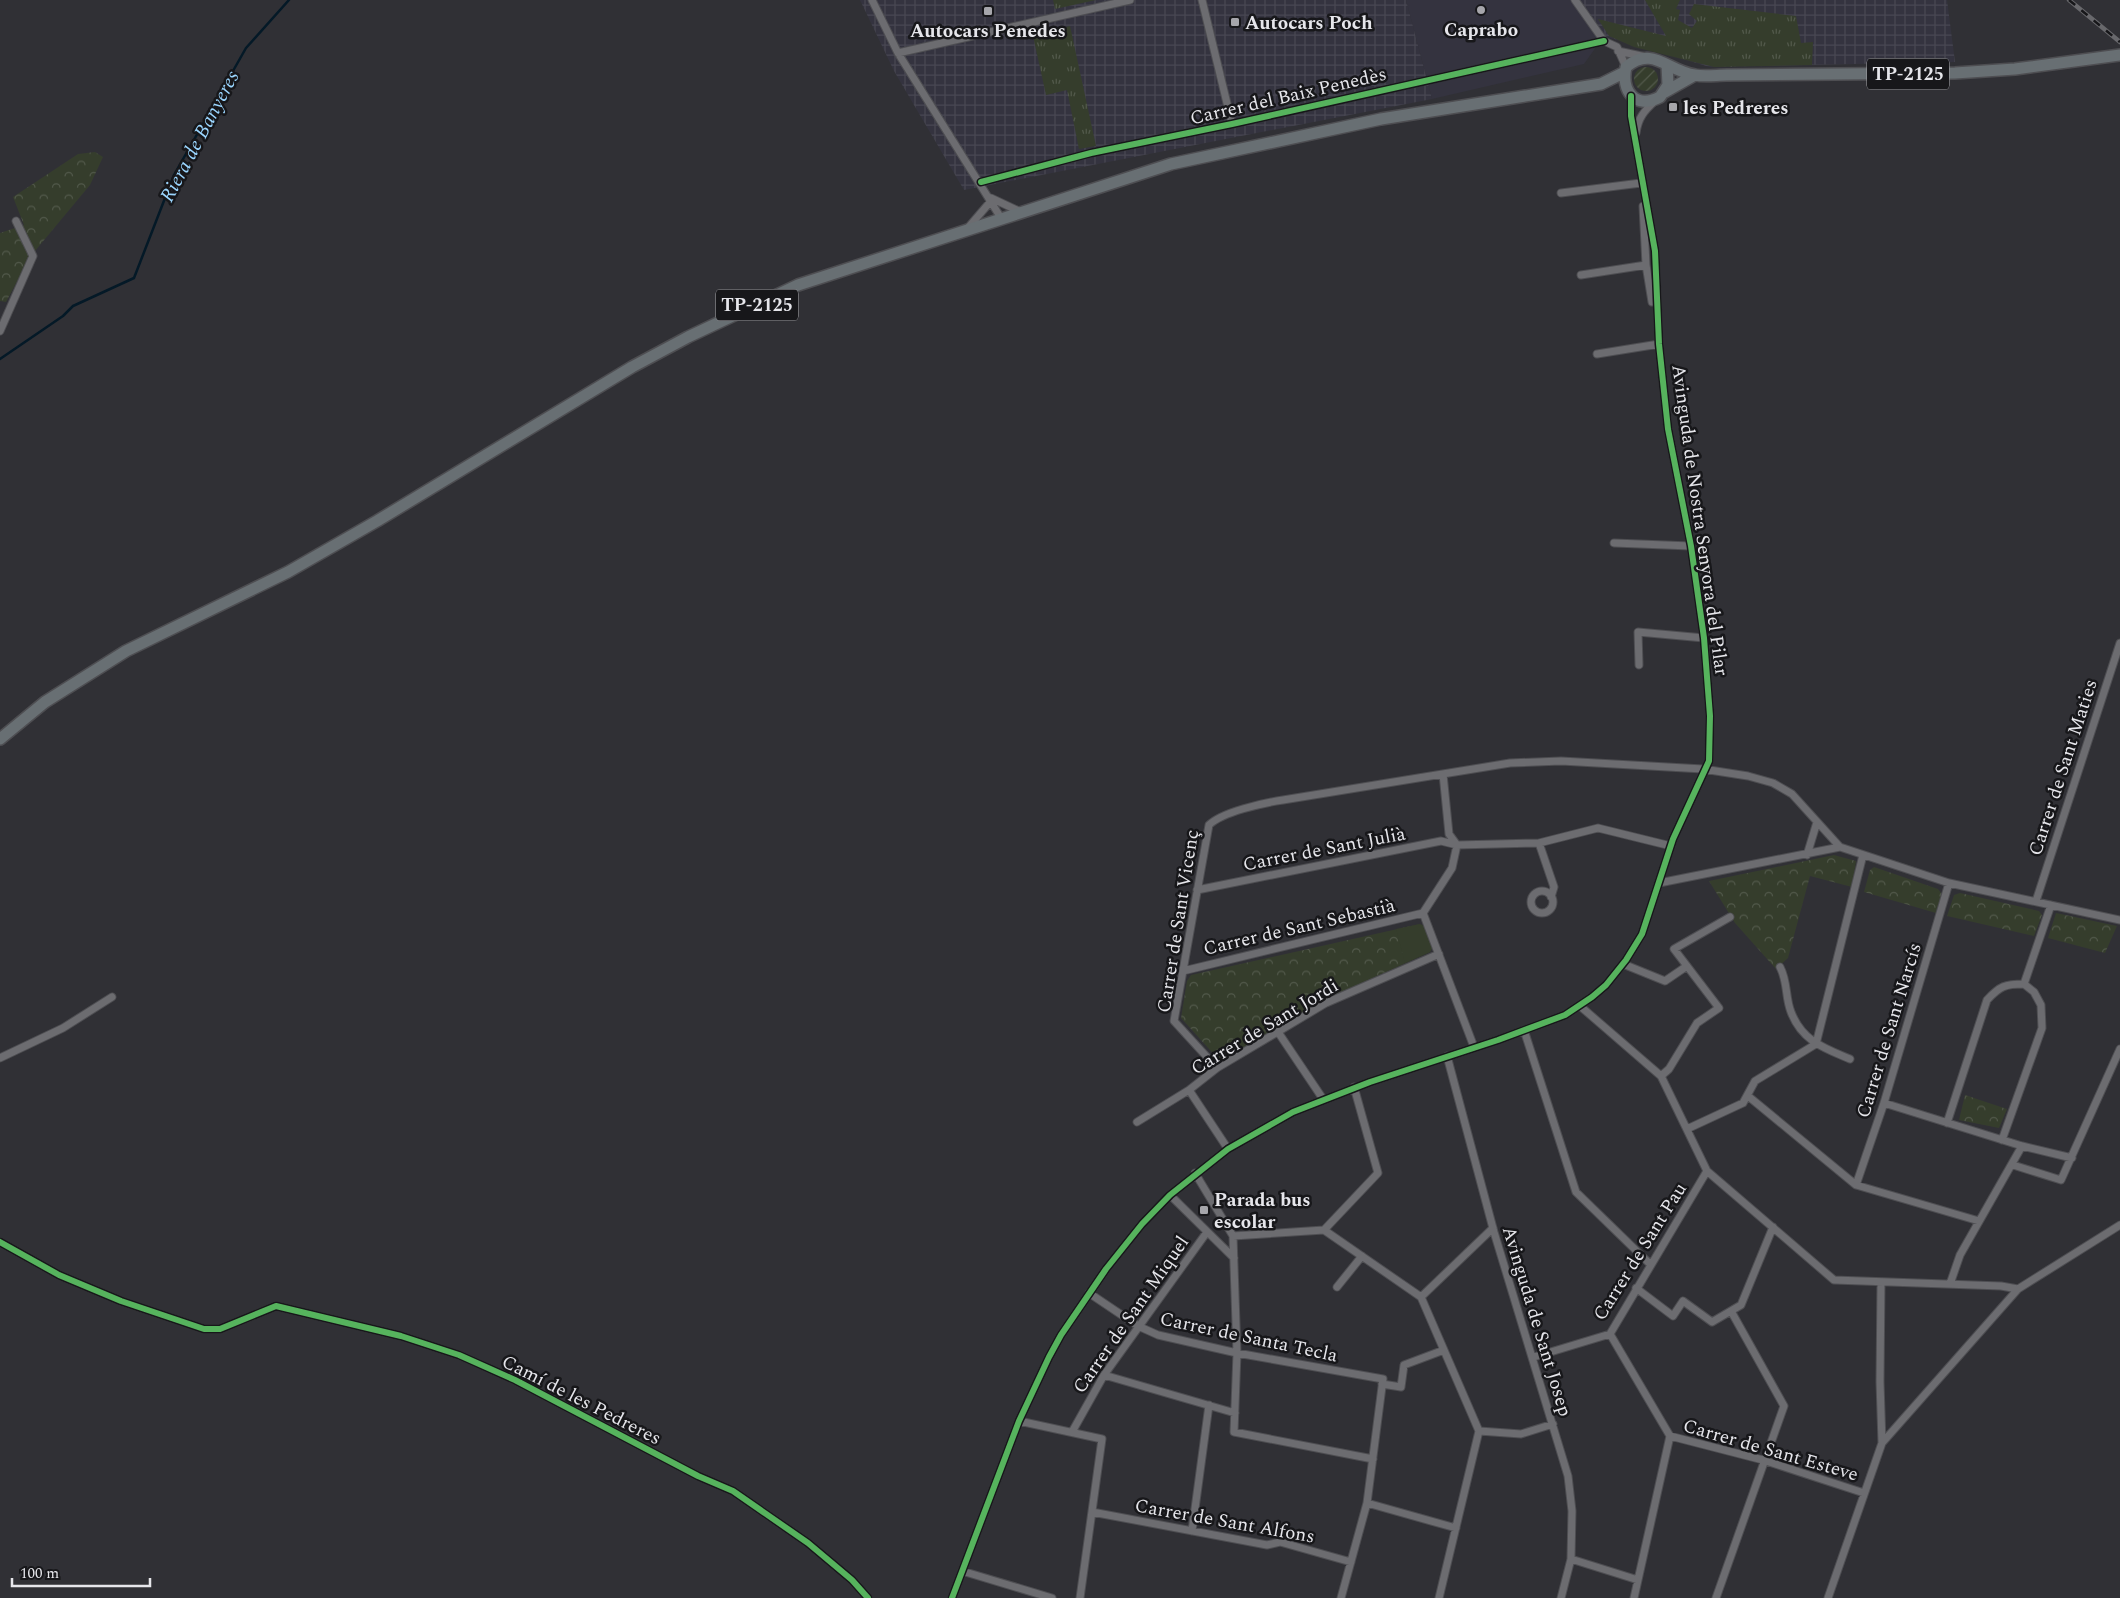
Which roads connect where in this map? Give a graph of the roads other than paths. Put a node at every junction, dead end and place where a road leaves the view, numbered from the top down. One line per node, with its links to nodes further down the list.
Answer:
1 (872, 0): 7 (street)
2 (1130, 0): 7 (street)
3 (1202, 0): 16 (street)
4 (1575, 0): 5 (street)
5 (1604, 41): 6 (street); 16 (street, Carrer del Baix Penedès)
6 (1618, 51): 9 (street); 11 (street)
7 (898, 53): 18 (street)
8 (2120, 55): 12 (main road, TP-2125)
9 (1646, 57): 10 (main road, TP-2125); 11 (main road, TP-2125)
10 (1667, 66): 12 (main road, TP-2125); 15 (main road)
11 (1626, 69): 13 (main road, TP-2125); 14 (main road)
12 (1695, 75): 15 (main road, TP-2125)
13 (1601, 84): 14 (main road, TP-2125); 22 (main road, TP-2125)
14 (1629, 93): 15 (main road, TP-2125); 17 (street, Avinguda de Nostra Senyora del Pilar)
15 (1661, 96): 17 (street, Avinguda de Nostra Senyora del Pilar)
16 (1232, 124): 18 (street, Carrer del Baix Penedès)
17 (1635, 141): 19 (street, Avinguda de Nostra Senyora del Pilar)
18 (981, 182): 21 (street)
19 (1641, 183): 20 (street); 26 (street, Avinguda de Nostra Senyora del Pilar); 29 (street, Avinguda de Nostra Senyora del Pilar)
20 (1561, 193)
21 (990, 199): 22 (street); 23 (street); 25 (street)
22 (1021, 212): 23 (main road, TP-2125)
23 (1001, 218): 25 (main road, TP-2125)
24 (16, 221): 28 (street)
25 (965, 230): 37 (main road, TP-2125)
26 (1646, 264): 27 (street); 29 (street, Avinguda de Nostra Senyora del Pilar)
27 (1581, 275)
28 (0, 331)
29 (1659, 344): 30 (street); 32 (street, Avinguda de Nostra Senyora del Pilar)
30 (1597, 354)
31 (1614, 543): 32 (street)
32 (1691, 546): 33 (street, Avinguda de Nostra Senyora del Pilar)
33 (1704, 638): 36 (street); 38 (street, Avinguda de Nostra Senyora del Pilar)
34 (2120, 643): 35 (street, Carrer de Sant Maties)
35 (2117, 661): 51 (street, Carrer de Sant Maties)
36 (1639, 665)
37 (0, 740)
38 (1703, 769): 39 (street, Carrer de Sant Vicenç); 40 (street, Carrer de Sant Vicenç); 43 (street, Avinguda de Nostra Senyora del Pilar)
39 (1443, 774): 42 (street); 49 (street, Carrer de Sant Vicenç)
40 (1817, 822): 44 (street, Carrer de Sant Vicenç); 45 (street)
41 (1539, 843): 42 (street, Carrer de Sant Julià); 43 (street, Carrer de Sant Julià); 50 (street)
42 (1457, 845): 49 (street, Carrer de Sant Julià); 53 (street)
43 (1671, 846): 47 (street, Avinguda de Nostra Senyora del Pilar)
44 (1840, 847): 45 (street); 46 (street)
45 (1807, 855): 47 (street)
46 (1864, 855): 48 (street); 66 (street)
47 (1659, 883): 57 (street, Avinguda de Nostra Senyora del Pilar)
48 (1949, 884): 51 (street); 78 (street, Carrer de Sant Narcís)
49 (1198, 890): 60 (street, Carrer de Sant Vicenç)
50 (1549, 895)
51 (2036, 901): 52 (street)
52 (2051, 905): 55 (street); 61 (street)
53 (1423, 913): 56 (street); 60 (street, Carrer de Sant Sebastià)
54 (1730, 917): 58 (street)
55 (2119, 917)
56 (1439, 954): 65 (street, Carrer de Sant Jordi); 67 (street)
57 (1623, 964): 58 (street); 63 (street, Avinguda de Nostra Senyora del Pilar)
58 (1687, 966): 73 (street)
59 (1780, 967): 66 (street)
60 (1183, 970): 72 (street, Carrer de Sant Vicenç)
61 (2024, 984): 80 (street); 82 (street)
62 (112, 997): 70 (street)
63 (1580, 1006): 64 (street, Avinguda de Nostra Senyora del Pilar); 73 (street)
64 (1524, 1030): 67 (street, Avinguda de Nostra Senyora del Pilar); 101 (street)
65 (1278, 1032): 72 (street, Carrer de Sant Jordi); 77 (street)
66 (1816, 1044): 71 (street); 76 (street)
67 (1474, 1047): 69 (street, Avinguda de Nostra Senyora del Pilar)
68 (2120, 1049): 85 (street)
69 (1447, 1056): 74 (street, Avinguda de Nostra Senyora del Pilar); 94 (street, Avinguda de Sant Josep)
70 (0, 1058)
71 (1850, 1059)
72 (1218, 1068): 75 (street, Carrer de Sant Jordi)
73 (1661, 1076): 81 (street)
74 (1354, 1088): 77 (street, Avinguda de Nostra Senyora del Pilar); 95 (street)
75 (1189, 1090): 79 (street, Carrer de Sant Jordi); 84 (street)
76 (1748, 1096): 81 (street); 89 (street)
77 (1323, 1099): 84 (street, Avinguda de Nostra Senyora del Pilar)
78 (1884, 1103): 80 (street); 89 (street, Carrer de Sant Narcís)
79 (1137, 1122)
80 (1947, 1123): 82 (street)
81 (1686, 1129): 87 (street)
82 (2002, 1140): 83 (street)
83 (2022, 1146): 85 (street); 86 (street)
84 (1228, 1149): 88 (street, Avinguda de Nostra Senyora del Pilar)
85 (2072, 1158): 86 (street)
86 (2013, 1165): 91 (street)
87 (1707, 1171): 93 (street); 101 (street, Carrer de Sant Pau)
88 (1195, 1173): 90 (street, Avinguda de Nostra Senyora del Pilar); 97 (street)
89 (1856, 1185): 91 (street)
90 (1170, 1195): 96 (street); 107 (street, Avinguda de Nostra Senyora del Pilar)
91 (1979, 1221): 103 (street)
92 (2120, 1225): 106 (street)
93 (1773, 1227): 102 (street); 109 (street)
94 (1493, 1228): 108 (street); 114 (street, Avinguda de Sant Josep)
95 (1324, 1230): 97 (street); 99 (street)
96 (1207, 1232): 100 (street); 110 (street, Carrer de Sant Miquel)
97 (1233, 1236): 100 (street)
98 (0, 1242): 136 (street, Camí de les Pedreres)
99 (1362, 1256): 104 (street); 108 (street)
100 (1234, 1258): 113 (street)
101 (1650, 1264): 105 (street, Carrer de Sant Pau)
102 (1881, 1282): 103 (street); 124 (street)
103 (1950, 1284): 106 (street)
104 (1337, 1287)
105 (1636, 1288): 109 (street); 111 (street, Carrer de Sant Pau)
106 (2018, 1289): 124 (street)
107 (1089, 1293): 110 (street, Carrer de Santa Tecla); 119 (street, Avinguda de Nostra Senyora del Pilar)
108 (1421, 1297): 112 (street)
109 (1731, 1311): 126 (street)
110 (1138, 1326): 113 (street, Carrer de Santa Tecla); 115 (street, Carrer de Sant Miquel)
111 (1610, 1334): 114 (street, Carrer de Sant Pau); 123 (street)
112 (1444, 1350): 116 (street, Carrer de Santa Tecla); 121 (street)
113 (1237, 1353): 116 (street, Carrer de Santa Tecla); 118 (street)
114 (1534, 1358): 120 (street, Avinguda de Sant Josep)
115 (1104, 1375): 117 (street); 122 (street, Carrer de Sant Miquel)
116 (1383, 1381): 125 (street)
117 (1209, 1405): 118 (street); 131 (street)
118 (1235, 1412): 125 (street)
119 (1019, 1421): 122 (street); 134 (street, Avinguda de Nostra Senyora del Pilar)
120 (1553, 1424): 121 (street); 132 (street, Avinguda de Sant Josep)
121 (1478, 1431): 130 (street)
122 (1072, 1432): 129 (street)
123 (1670, 1436): 126 (street, Carrer de Sant Esteve); 135 (street)
124 (1882, 1443): 127 (street)
125 (1373, 1459): 128 (street)
126 (1763, 1460): 127 (street, Carrer de Sant Esteve); 144 (street)
127 (1864, 1493): 145 (street)
128 (1367, 1503): 130 (street); 133 (street)
129 (1092, 1512): 131 (street, Carrer de Sant Alfons); 139 (street)
130 (1456, 1528): 141 (street)
131 (1192, 1530): 133 (street, Carrer de Sant Alfons)
132 (1571, 1559): 135 (street); 142 (street, Avinguda de Sant Josep)
133 (1351, 1562): 140 (street)
134 (962, 1571): 137 (street, Avinguda de Nostra Senyora del Pilar); 138 (street)
135 (1638, 1580): 143 (street)
136 (868, 1598)
137 (952, 1598)
138 (1052, 1598)
139 (1080, 1598)
140 (1340, 1598)
141 (1439, 1598)
142 (1561, 1598)
143 (1634, 1598)
144 (1716, 1598)
145 (1828, 1598)

